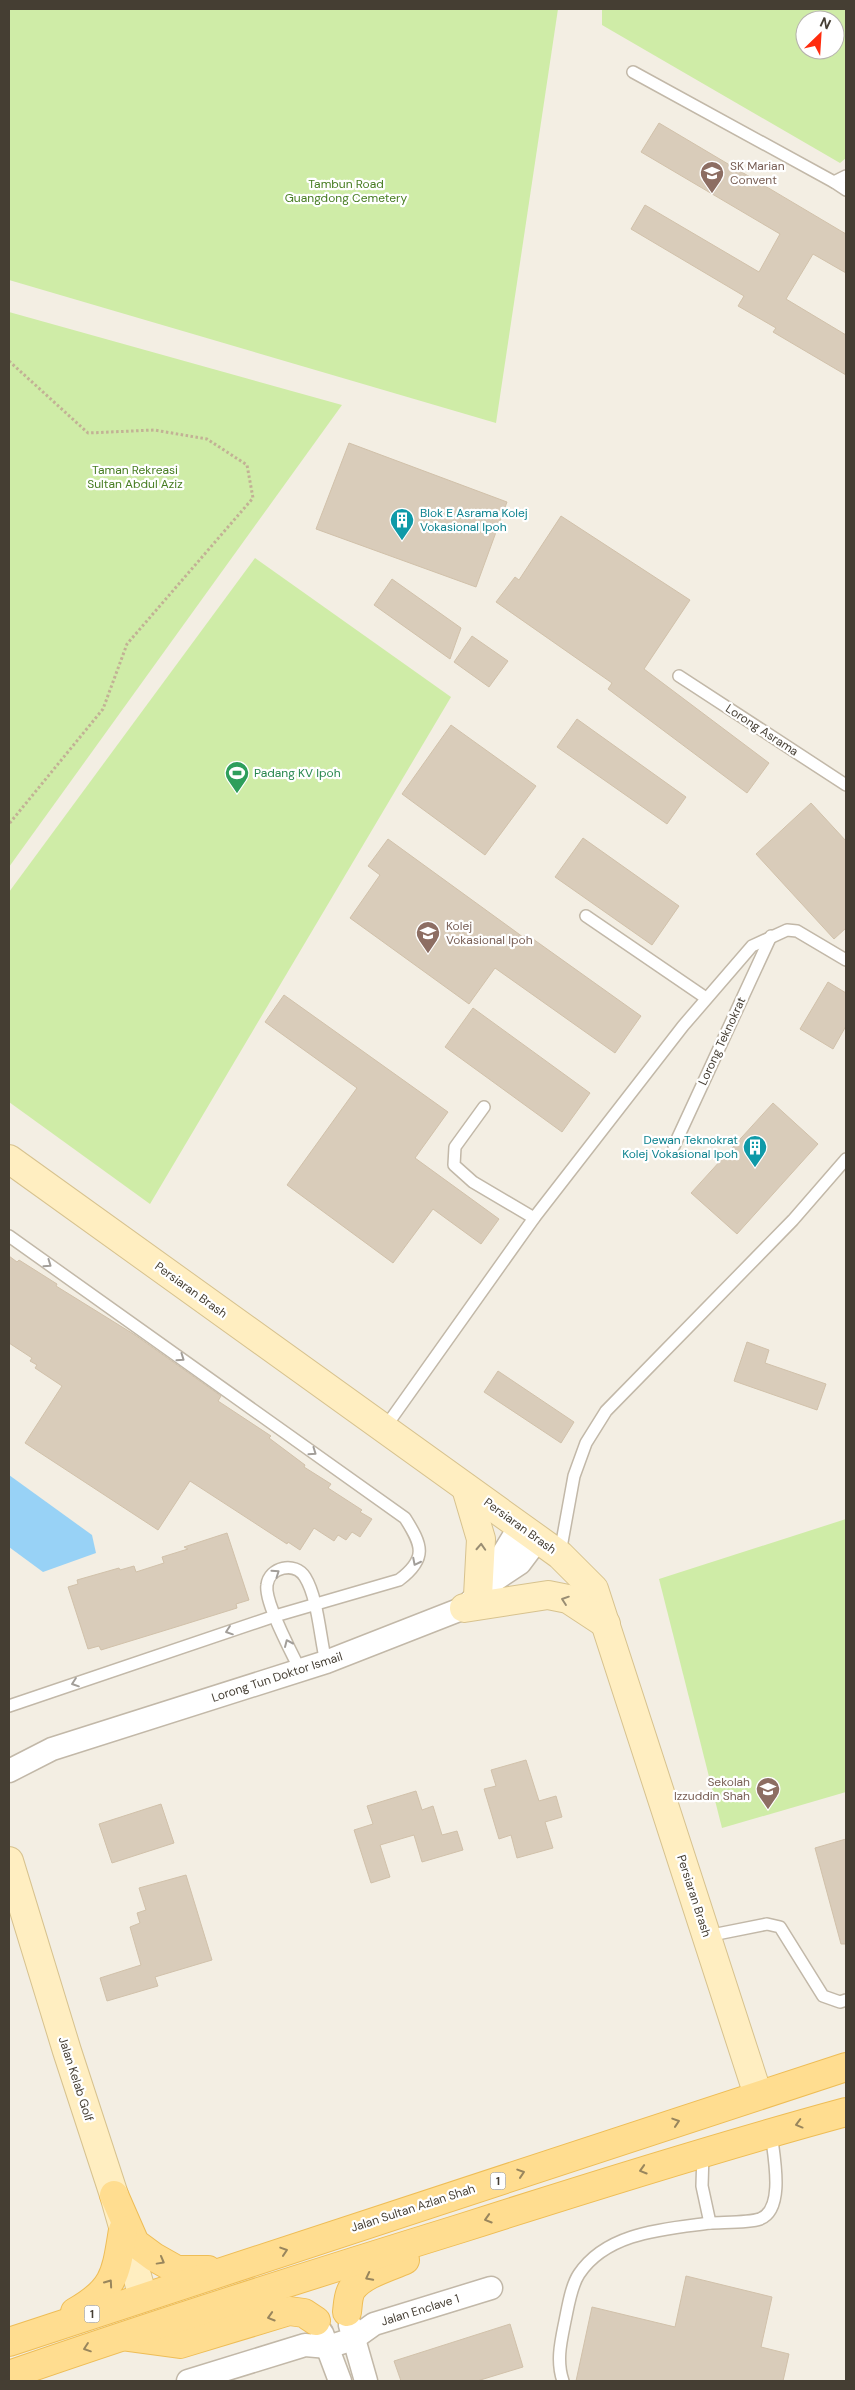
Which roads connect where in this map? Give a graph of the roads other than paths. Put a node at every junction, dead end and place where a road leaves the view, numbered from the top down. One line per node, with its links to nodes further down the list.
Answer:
1 (633, 72): 3 (lane)
2 (846, 176): 3 (lane)
3 (834, 182): 4 (lane)
4 (846, 190)
5 (679, 676): 6 (lane, Lorong Asrama)
6 (846, 785)
7 (586, 916): 10 (lane)
8 (771, 936): 9 (lane); 10 (lane); 12 (lane, Lorong Teknokrat)
9 (846, 960)
10 (706, 998): 15 (lane)
11 (484, 1107): 15 (lane)
12 (674, 1146)
13 (846, 1159): 19 (lane)
14 (9, 1160): 17 (street, Persiaran Brash)
15 (534, 1218): 17 (lane)
16 (9, 1236): 21 (lane, one-way to 21)
17 (384, 1428): 18 (street, Persiaran Brash)
18 (466, 1488): 19 (street, Persiaran Brash); 20 (street, one-way to 18)
19 (539, 1540): 20 (street); 23 (street, Persiaran Brash)
20 (477, 1596): 23 (street, one-way to 20); 24 (street, Lorong Tun Doktor Ismail)
21 (315, 1605): 22 (lane); 22 (lane, one-way to 21); 24 (lane)
22 (275, 1616): 25 (lane, one-way to 22); 26 (lane, one-way to 26)
23 (606, 1624): 31 (street, Persiaran Brash)
24 (326, 1662): 25 (street, Lorong Tun Doktor Ismail)
25 (300, 1670): 27 (street, Lorong Tun Doktor Ismail)
26 (9, 1706)
27 (52, 1749): 28 (street, Lorong Tun Doktor Ismail); 29 (street, Lorong Tun Doktor Ismail)
28 (9, 1752)
29 (9, 1771)
30 (9, 1861): 38 (street, Jalan Kelab Golf)
31 (707, 1936): 32 (lane); 34 (street, Persiaran Brash)
32 (846, 2000)
33 (846, 2067): 34 (main road, Jalan Sultan Azlan Shah / 1)
34 (758, 2095): 42 (main road, Jalan Sultan Azlan Shah / 1, one-way to 34)
35 (846, 2112): 36 (main road, one-way to 36)
36 (771, 2132): 37 (main road); 39 (lane)
37 (704, 2152): 39 (lane); 41 (main road, one-way to 41)
38 (114, 2195): 40 (street, Jalan Kelab Golf); 42 (main road, one-way to 42)
39 (710, 2223): 56 (lane)
40 (123, 2230): 44 (street, Jalan Kelab Golf); 47 (main road, one-way to 40)
41 (445, 2232): 44 (main road); 45 (main road, one-way to 45); 48 (main road)
42 (238, 2266): 44 (main road, Jalan Sultan Azlan Shah / 1)
43 (491, 2288): 49 (street, Jalan Enclave 1)
44 (143, 2297): 47 (main road, Jalan Sultan Azlan Shah / 1)
45 (347, 2312): 49 (street)
46 (316, 2321): 48 (main road, one-way to 48); 51 (street)
47 (41, 2331): 50 (main road, Jalan Sultan Azlan Shah / 1)
48 (122, 2336): 52 (main road, one-way to 52)
49 (353, 2338): 51 (street, Jalan Enclave 1); 55 (street)
50 (9, 2342)
51 (328, 2346): 53 (street); 54 (street)
52 (9, 2375)
53 (188, 2381)
54 (340, 2381)
55 (366, 2381)
56 (563, 2381)

